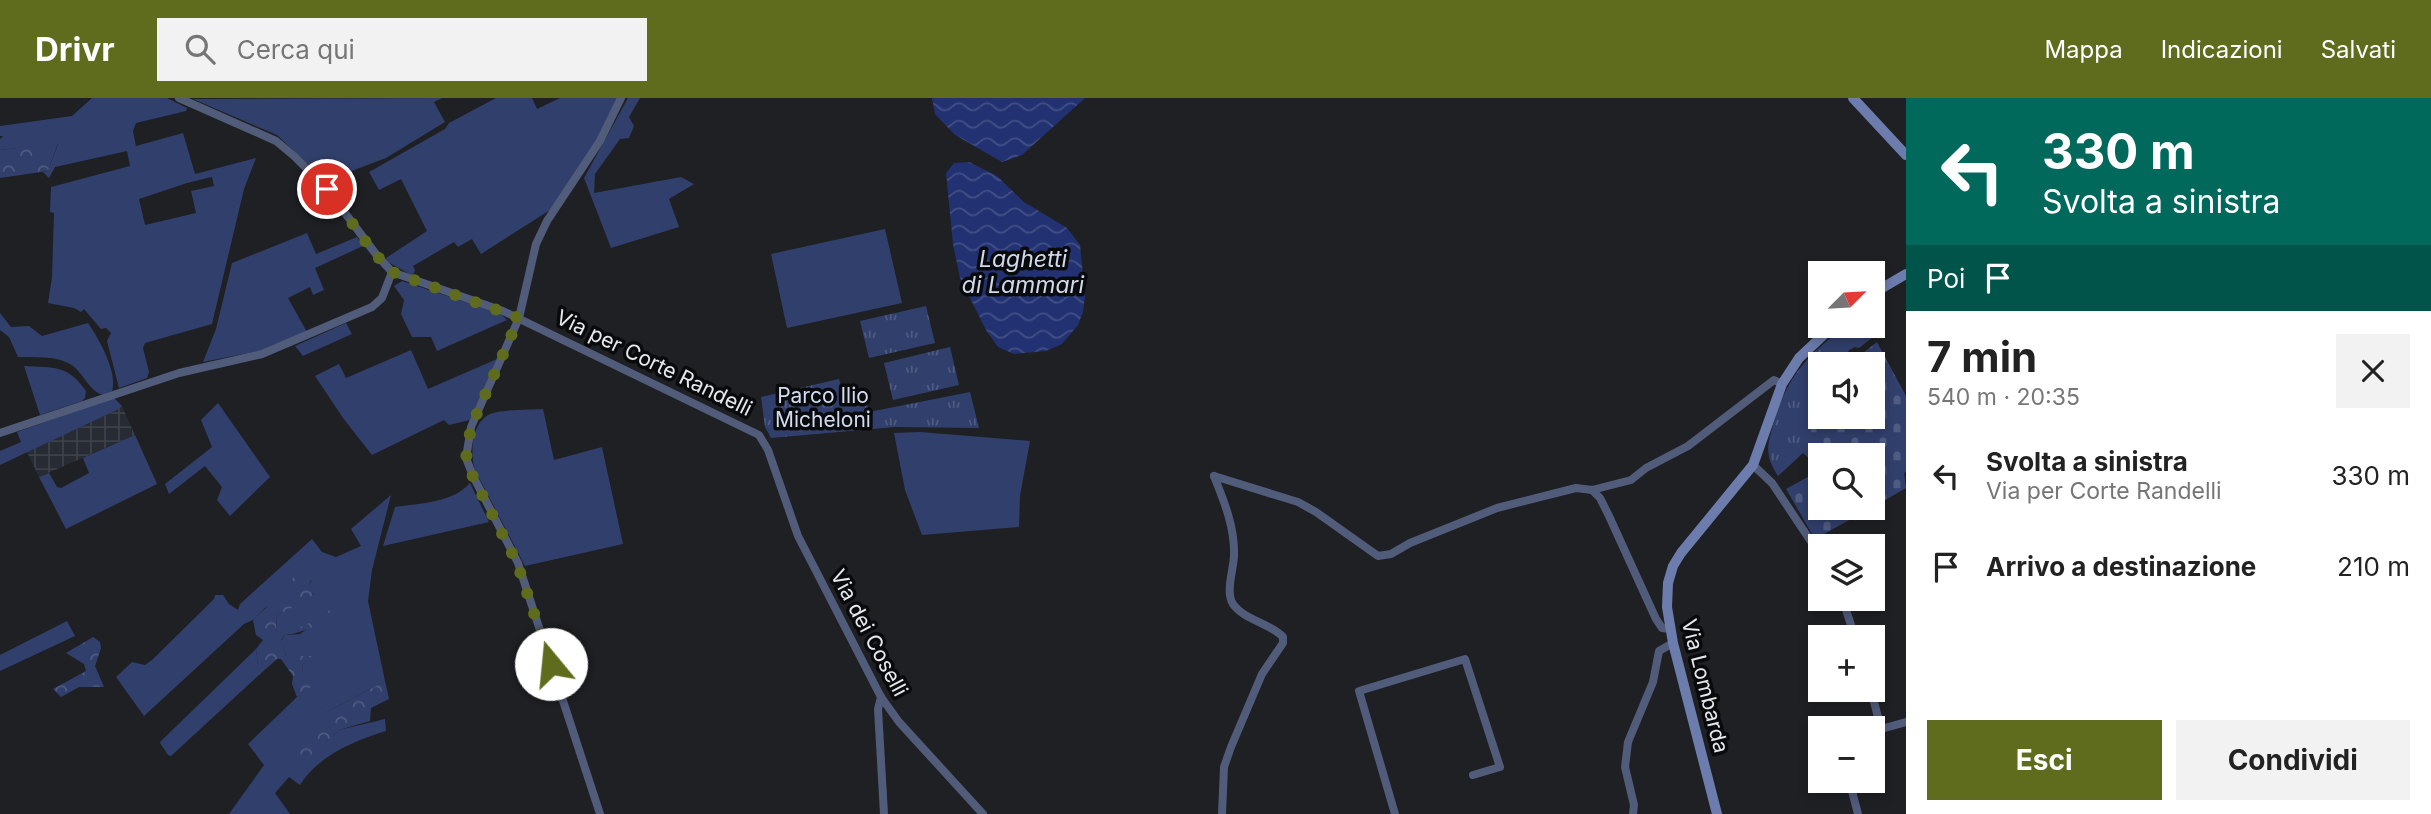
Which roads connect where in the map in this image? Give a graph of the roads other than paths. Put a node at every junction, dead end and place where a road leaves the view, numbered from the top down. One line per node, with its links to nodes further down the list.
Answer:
1 (179, 98): 5 (street, Via per Corte Randelli)
2 (621, 98): 8 (street)
3 (1853, 98): 4 (street)
4 (1906, 155)
5 (392, 272): 8 (street, Via per Corte Randelli); 11 (street)
6 (1906, 274): 7 (street)
7 (1885, 287)
8 (519, 318): 12 (street, Via per Corte Randelli); 23 (street)
9 (1820, 338): 10 (street, Via Lombarda)
10 (1778, 382): 13 (street, Via Lombarda); 14 (street)
11 (0, 433)
12 (766, 444): 18 (street, Via dei Coselli)
13 (1753, 465): 15 (street); 16 (street, Via Lombarda)
14 (1592, 490): 16 (street); 26 (street)
15 (1808, 537)
16 (1670, 629): 17 (street, Via Lombarda)
17 (1673, 643): 28 (street); 29 (street, Via Lombarda)
18 (881, 697): 24 (street); 25 (street, Via dei Coselli)
19 (1906, 722): 20 (street)
20 (1885, 728)
21 (1473, 775): 27 (street)
22 (1853, 793): 30 (street)
23 (600, 814)
24 (884, 814)
25 (983, 814)
26 (1222, 814)
27 (1395, 814)
28 (1633, 814)
29 (1717, 814)
30 (1858, 814)

